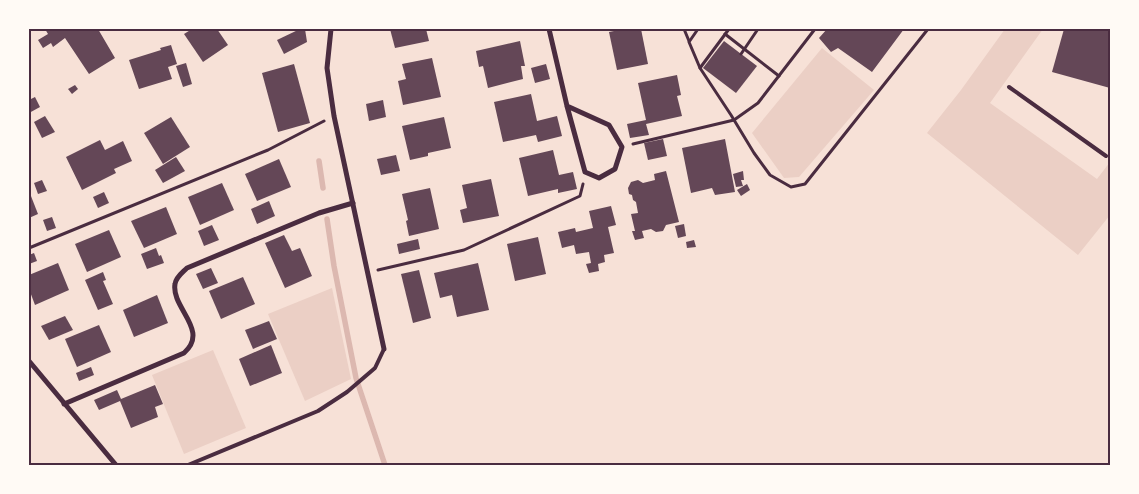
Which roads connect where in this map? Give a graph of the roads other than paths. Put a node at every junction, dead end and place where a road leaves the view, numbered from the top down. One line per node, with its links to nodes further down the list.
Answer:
1 (331, 29): 6 (street)
2 (549, 29): 4 (street)
3 (1009, 87): 5 (lane)
4 (567, 106): 4 (street)
5 (1106, 156)
6 (352, 204): 7 (street); 9 (street)
7 (384, 349): 11 (lane)
8 (29, 361): 9 (street)
9 (64, 404): 10 (street)
10 (116, 465)
11 (188, 465)

